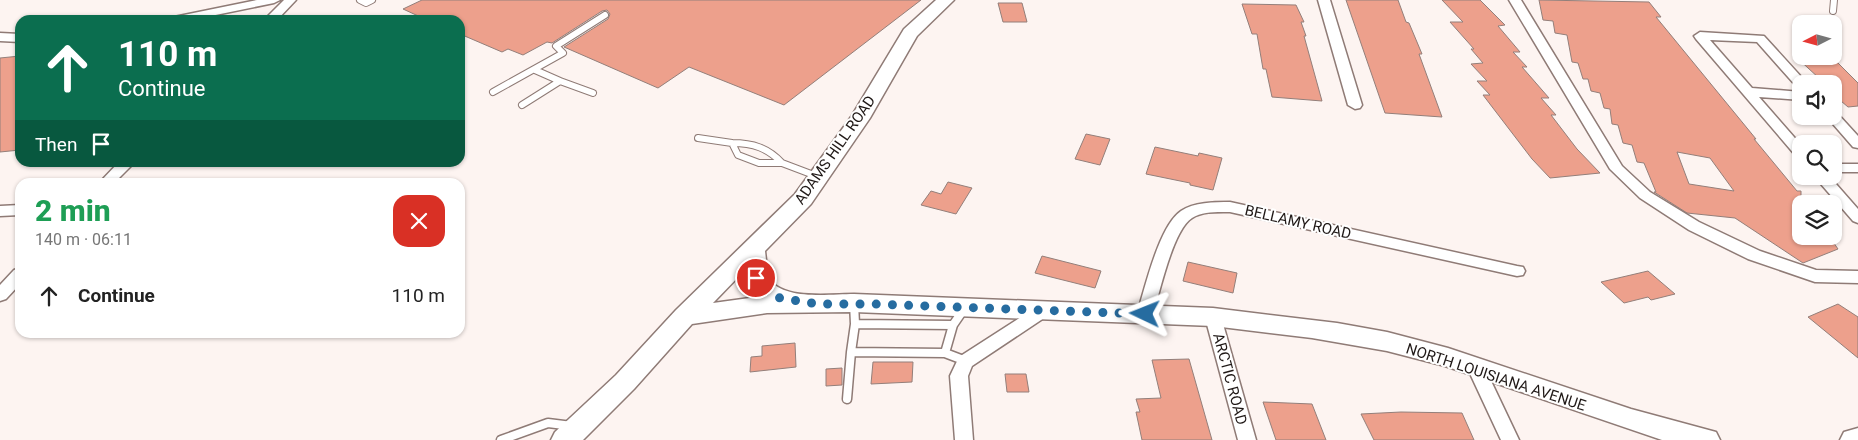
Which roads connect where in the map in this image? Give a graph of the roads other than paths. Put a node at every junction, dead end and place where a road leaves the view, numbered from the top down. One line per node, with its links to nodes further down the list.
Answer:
1 (274, 0): 10 (street)
2 (290, 0): 11 (street)
3 (360, 0): 4 (lane)
4 (372, 0)
5 (946, 0): 33 (street, ADAMS HILL ROAD)
6 (1324, 0): 23 (street)
7 (1515, 0): 41 (street)
8 (1834, 0): 9 (lane)
9 (1833, 11)
10 (199, 15)
11 (275, 15)
12 (606, 15): 15 (lane)
13 (0, 36): 14 (street)
14 (15, 38)
15 (535, 70): 17 (lane); 18 (lane)
16 (1793, 75): 19 (street)
17 (560, 81): 20 (lane); 22 (lane)
18 (493, 92)
19 (1750, 92): 21 (street); 26 (street)
20 (593, 93)
21 (1792, 95)
22 (522, 105)
23 (1355, 105)
24 (1840, 125): 28 (street)
25 (698, 138): 27 (lane)
26 (1792, 142)
27 (732, 144): 29 (lane); 29 (lane)
28 (1858, 144)
29 (782, 162): 33 (lane)
30 (123, 167): 34 (street)
31 (1842, 168): 32 (street)
32 (1858, 168)
33 (819, 177): 39 (street, ADAMS HILL ROAD)
34 (111, 178)
35 (1829, 185): 38 (street)
36 (0, 210): 37 (street)
37 (15, 210)
38 (1858, 218)
39 (753, 249): 44 (street); 48 (street, ADAMS HILL ROAD)
40 (1517, 271): 47 (street, BELLAMY ROAD)
41 (1858, 277)
42 (15, 279): 43 (street)
43 (0, 295)
44 (818, 304): 46 (street, NORTH LOUISIANA AVENUE); 48 (street, NORTH LOUISIANA AVENUE)
45 (1044, 310): 47 (street, NORTH LOUISIANA AVENUE); 49 (street, NORTH LOUISIANA AVENUE); 53 (street)
46 (855, 314): 49 (street, NORTH LOUISIANA AVENUE); 51 (lane)
47 (1145, 314): 50 (street, NORTH LOUISIANA AVENUE)
48 (685, 316): 56 (street, ADAMS HILL ROAD)
49 (959, 316): 52 (lane)
50 (1213, 317): 54 (street, NORTH LOUISIANA AVENUE); 60 (street, ARCTIC ROAD)
51 (850, 352): 52 (lane); 55 (lane)
52 (945, 353): 53 (lane)
53 (966, 361): 59 (street)
54 (1476, 367): 61 (street); 62 (street, NORTH LOUISIANA AVENUE)
55 (847, 399)
56 (572, 433): 58 (lane)
57 (1858, 439): 63 (street)
58 (501, 440)
59 (964, 440)
60 (1247, 440)
61 (1510, 440)
62 (1706, 440)
63 (1854, 440)

